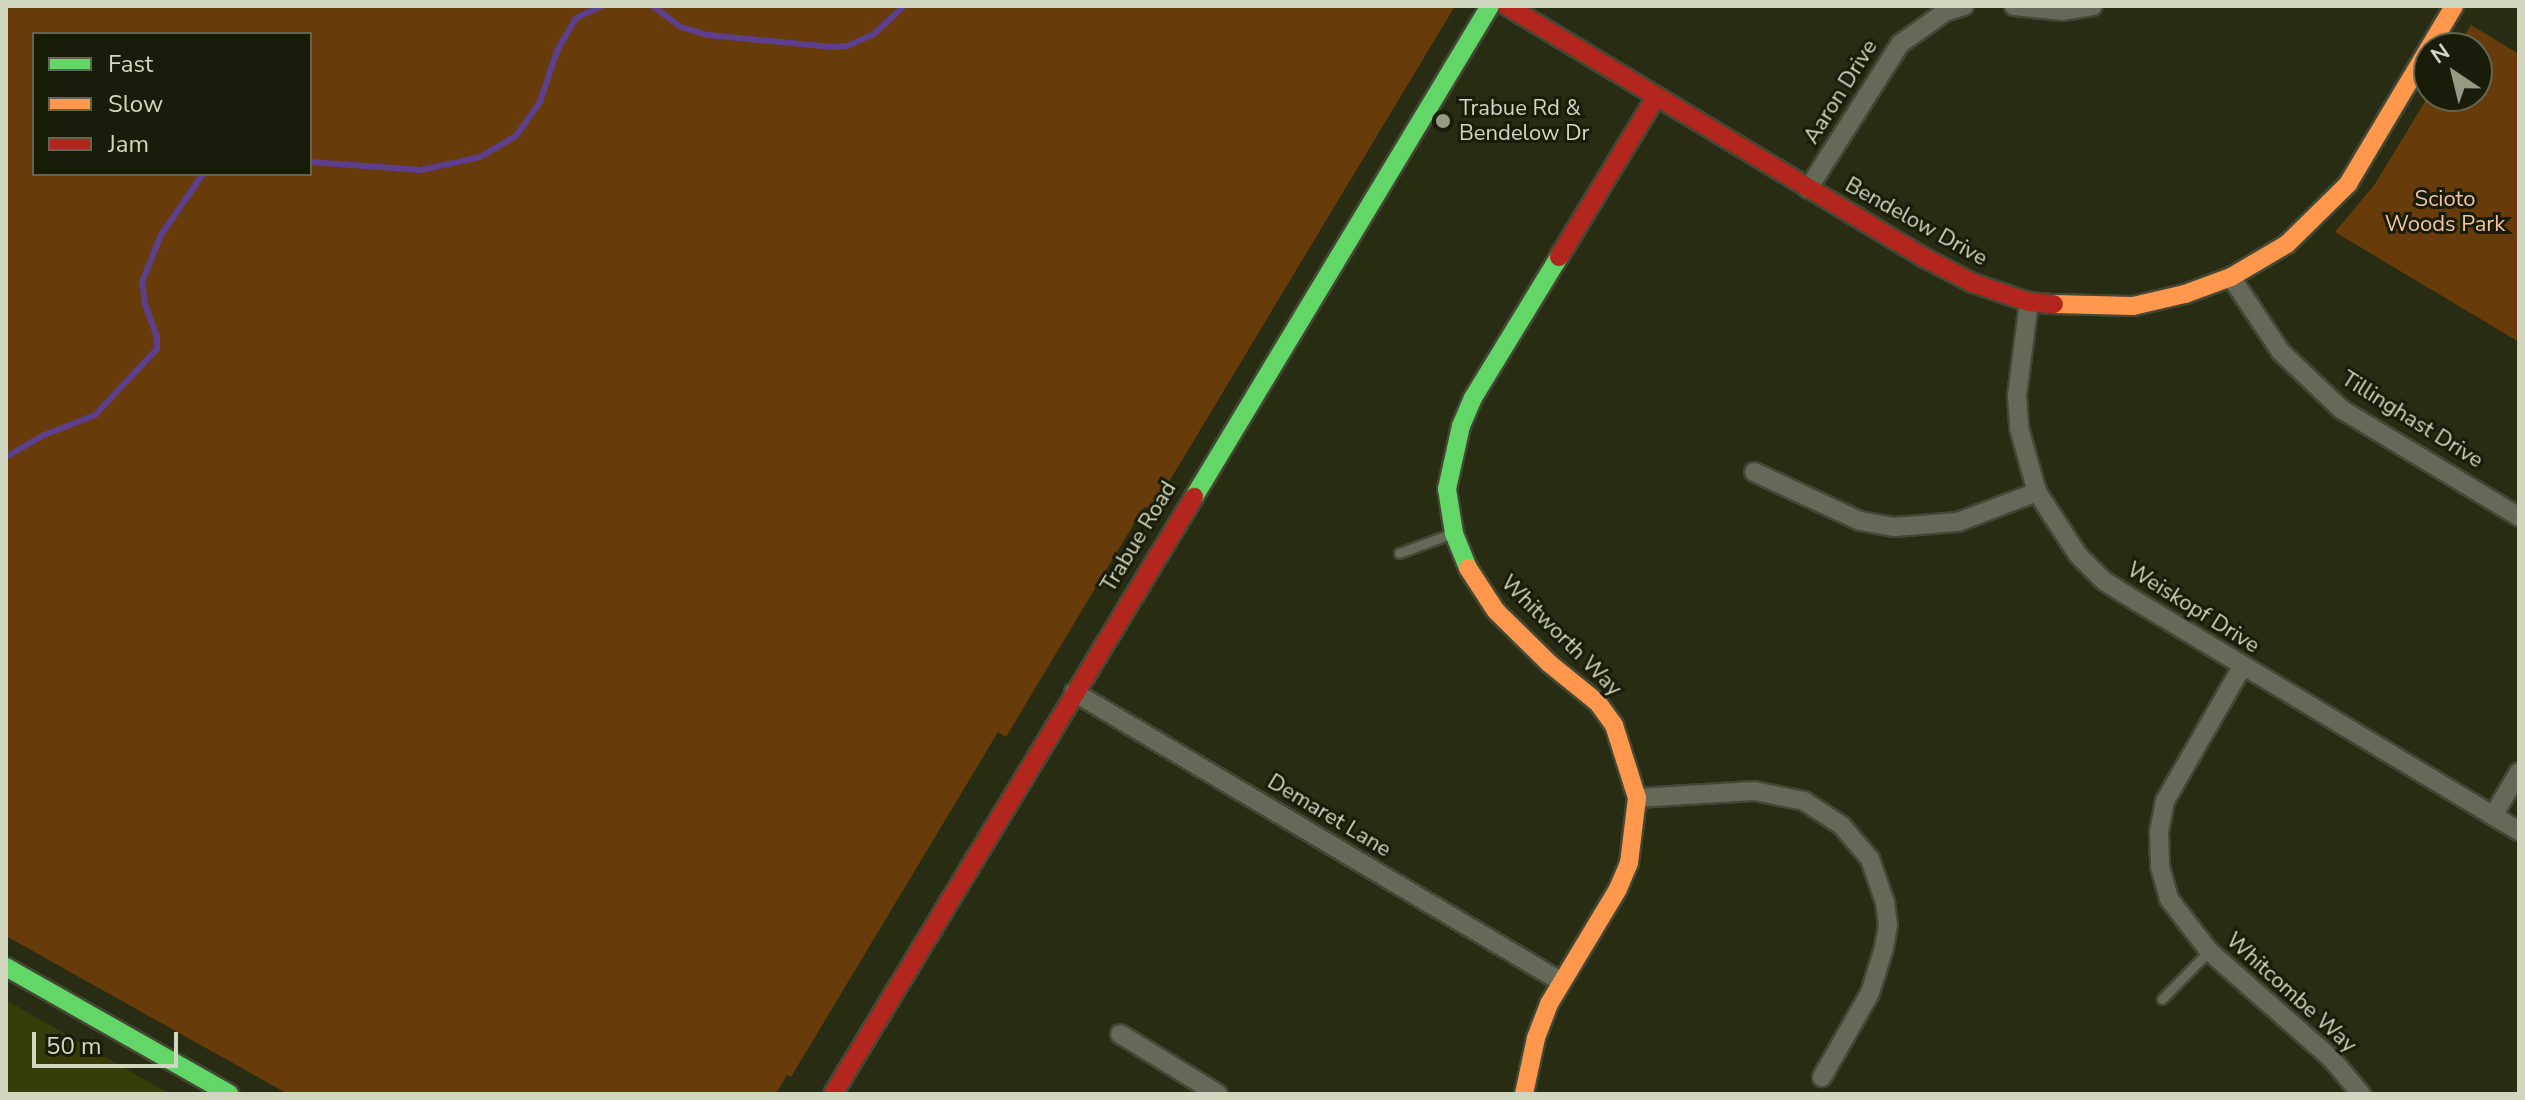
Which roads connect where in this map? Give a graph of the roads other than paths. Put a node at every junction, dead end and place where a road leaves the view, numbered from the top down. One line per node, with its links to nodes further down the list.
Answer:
1 (1490, 6): 17 (street, Trabue Road)
2 (1507, 6): 7 (street, Bendelow Drive)
3 (1964, 6): 8 (street, Aaron Drive)
4 (2014, 6): 5 (street)
5 (2093, 6)
6 (2454, 6): 9 (street, Bendelow Drive)
7 (1656, 97): 8 (street, Bendelow Drive); 14 (street, Whitworth Way)
8 (1808, 189): 10 (street, Bendelow Drive)
9 (2231, 277): 10 (street, Bendelow Drive); 13 (street, Tillinghast Drive)
10 (2029, 302): 12 (street, Weiskopf Drive)
11 (1754, 472): 12 (street)
12 (2037, 492): 16 (street, Weiskopf Drive)
13 (2519, 517)
14 (1454, 533): 15 (lane); 19 (street, Whitworth Way)
15 (1399, 553)
16 (2242, 667): 20 (street, Weiskopf Drive); 22 (street, Whitcombe Way)
17 (1074, 692): 24 (street, Demaret Lane); 28 (street, Trabue Road)
18 (2519, 772): 20 (street)
19 (1637, 798): 24 (street, Whitworth Way); 27 (street)
20 (2493, 816): 21 (street, Weiskopf Drive)
21 (2519, 831)
22 (2209, 951): 25 (lane); 32 (street, Whitcombe Way)
23 (6, 967): 29 (street)
24 (1560, 981): 31 (street, Whitworth Way)
25 (2162, 999)
26 (1120, 1034): 30 (street)
27 (1822, 1077)
28 (841, 1091)
29 (230, 1094)
30 (1218, 1094)
31 (1524, 1094)
32 (2361, 1094)

